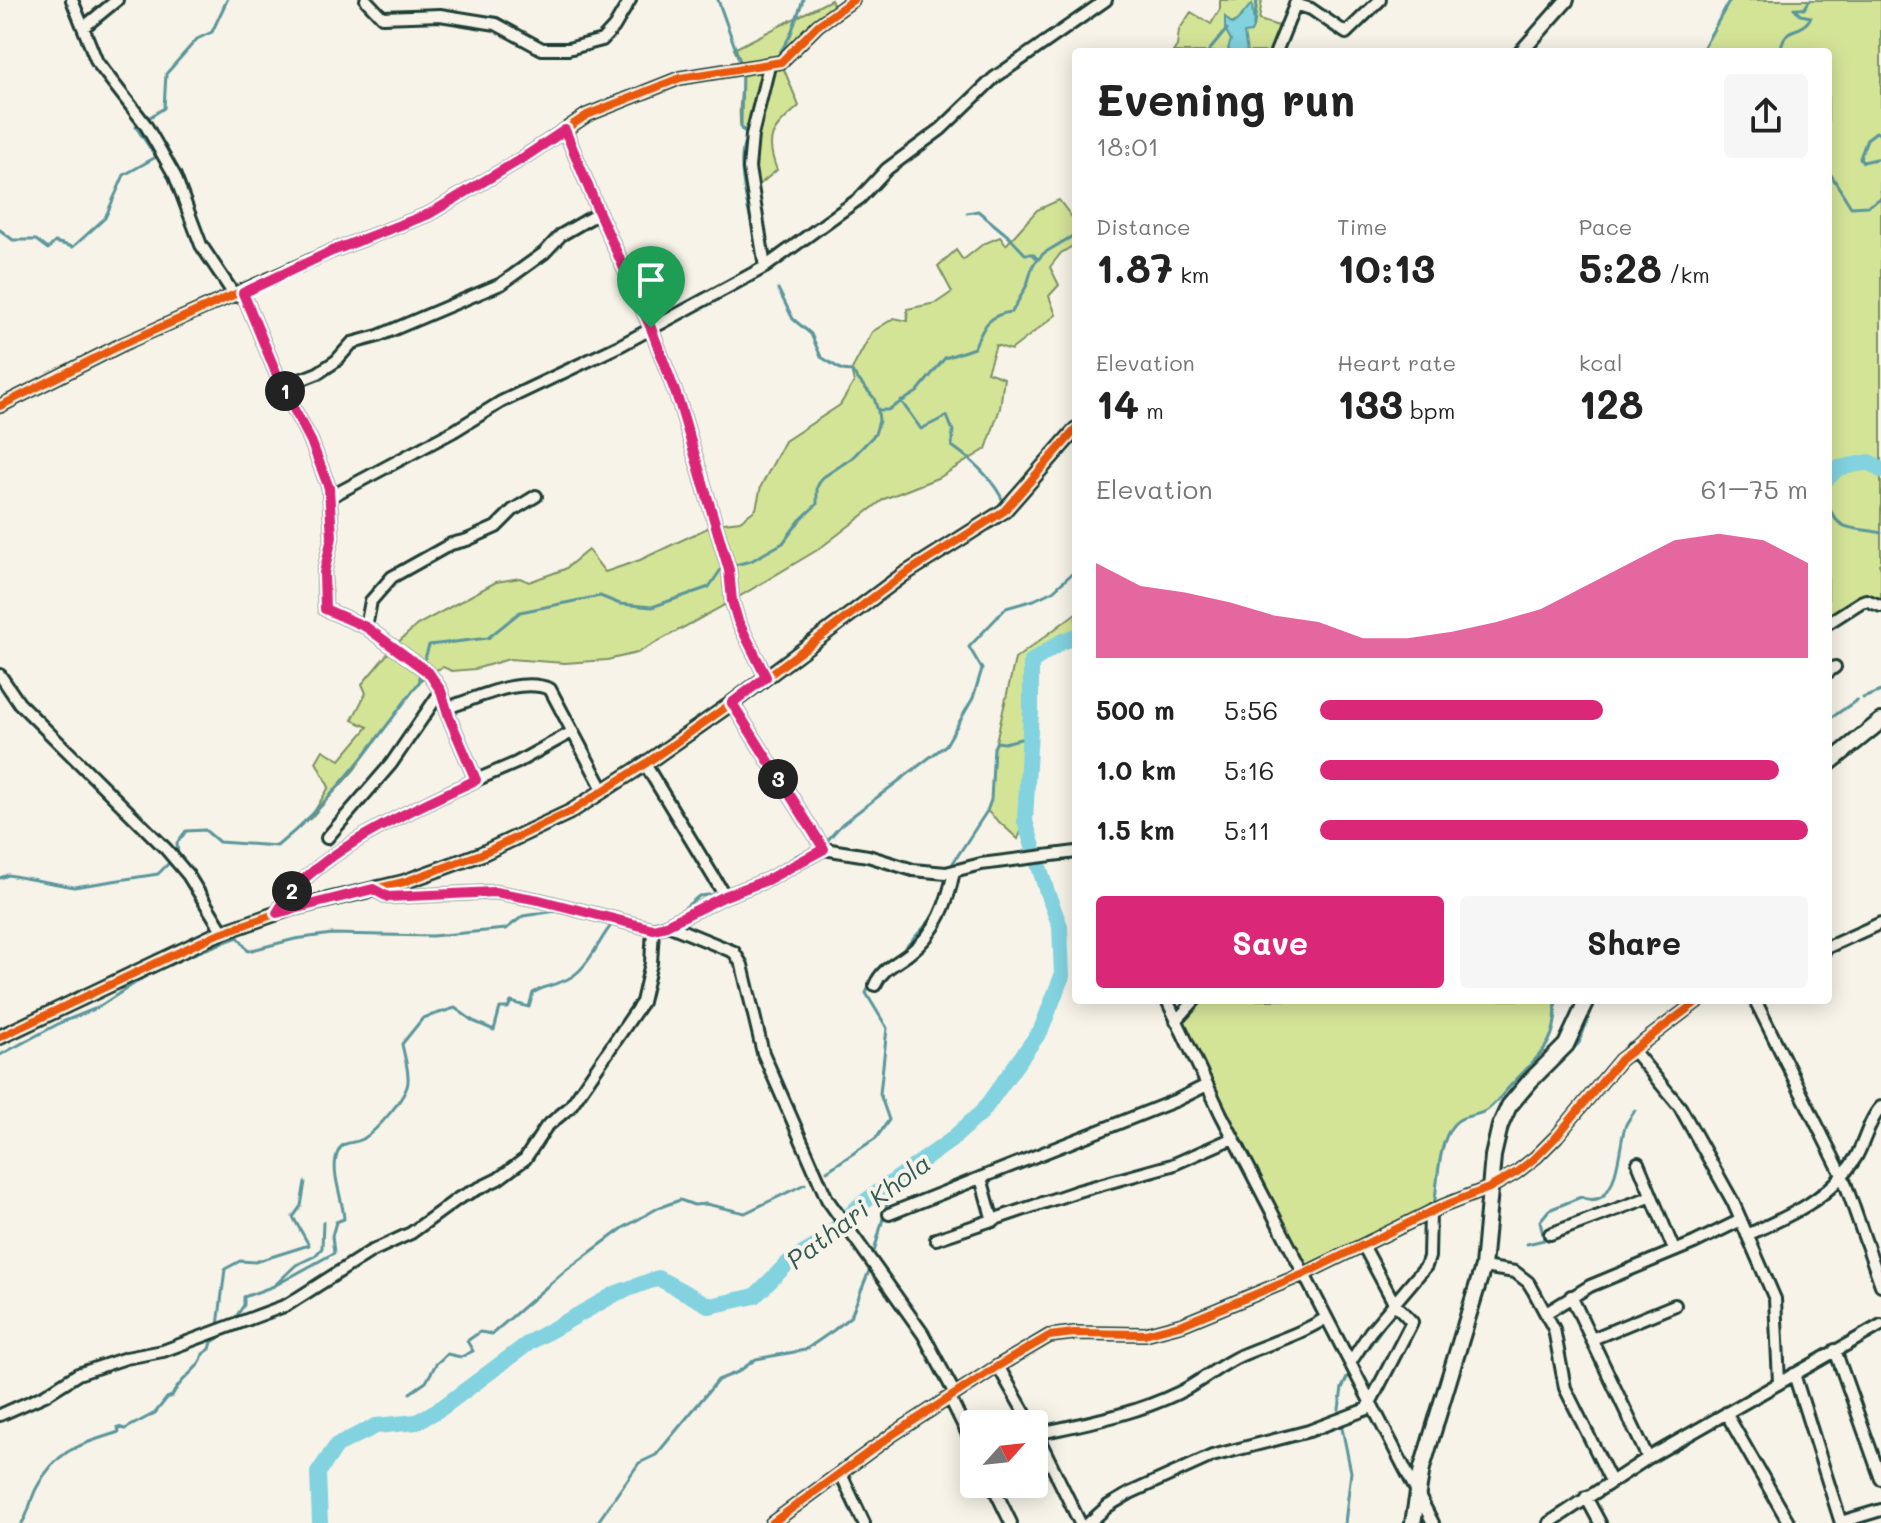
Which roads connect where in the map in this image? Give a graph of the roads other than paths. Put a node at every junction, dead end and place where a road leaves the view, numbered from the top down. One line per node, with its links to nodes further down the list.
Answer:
1 (72, 0): 10 (street)
2 (117, 0): 10 (street)
3 (366, 0): 4 (street)
4 (630, 0)
5 (853, 0): 13 (street)
6 (1106, 0): 16 (street)
7 (1380, 0): 9 (street)
8 (1567, 0): 12 (street)
9 (1296, 2): 11 (street)
10 (84, 27): 17 (street)
11 (1278, 48)
12 (1527, 48)
13 (769, 66): 14 (street); 16 (street)
14 (565, 130): 15 (street); 17 (street)
15 (599, 213): 18 (street); 19 (street)
16 (765, 267): 18 (street)
17 (239, 294): 19 (street); 20 (street)
18 (651, 328): 23 (street); 28 (street)
19 (282, 387): 23 (street)
20 (0, 406)
21 (1072, 434): 28 (street)
22 (536, 496): 26 (street)
23 (330, 497): 26 (street)
24 (1881, 606): 25 (street)
25 (1832, 620)
26 (366, 627): 29 (street)
27 (0, 675): 48 (street)
28 (766, 677): 30 (street)
29 (441, 691): 31 (street); 38 (street)
30 (732, 703): 35 (street); 39 (street)
31 (446, 708): 33 (street); 36 (street)
32 (1881, 721): 34 (main road)
33 (572, 732): 36 (street); 37 (street)
34 (1832, 761)
35 (645, 764): 37 (street); 43 (street)
36 (476, 780): 44 (street)
37 (604, 791): 42 (street)
38 (327, 838)
39 (824, 849): 41 (street); 43 (street)
40 (1072, 852): 41 (street)
41 (954, 871): 50 (street)
42 (373, 889): 44 (street); 47 (street)
43 (725, 896): 46 (street)
44 (277, 913): 48 (street)
45 (1881, 923): 49 (street)
46 (668, 925): 47 (street); 91 (street)
47 (653, 929): 96 (street)
48 (223, 932): 57 (street)
49 (1832, 943)
50 (875, 985)
51 (1169, 1004): 56 (street)
52 (1191, 1004): 56 (street)
53 (1585, 1004): 65 (main road)
54 (1694, 1004): 58 (street)
55 (1757, 1004): 63 (street)
56 (1176, 1021): 59 (street)
57 (0, 1037)
58 (1632, 1049): 65 (street); 69 (street)
59 (1207, 1085): 61 (street); 64 (street)
60 (1881, 1107): 63 (street)
61 (1233, 1138): 70 (street); 77 (street)
62 (1638, 1163): 66 (street)
63 (1843, 1177): 72 (street); 78 (street)
64 (981, 1178): 68 (street); 70 (street)
65 (1489, 1188): 67 (street); 76 (main road)
66 (1650, 1197): 71 (street); 75 (street)
67 (1430, 1212): 74 (street); 80 (street)
68 (889, 1214)
69 (1741, 1220): 72 (street); 75 (street)
70 (993, 1221): 73 (street)
71 (1550, 1234)
72 (1747, 1235): 90 (street)
73 (936, 1239)
74 (1363, 1245): 77 (street); 80 (street)
75 (1674, 1250): 79 (street)
76 (1483, 1267): 82 (street); 103 (main road)
77 (1304, 1274): 83 (street); 88 (street)
78 (1881, 1285)
79 (1571, 1296): 82 (street); 85 (street)
80 (1394, 1303): 87 (street); 92 (street)
81 (1675, 1305): 85 (street)
82 (1546, 1313): 102 (street)
83 (1326, 1318): 87 (street); 97 (street)
84 (1881, 1325): 86 (street)
85 (1592, 1339): 99 (street)
86 (1835, 1350): 89 (street); 101 (street)
87 (1350, 1363): 92 (street)
88 (998, 1366): 91 (street); 93 (street)
89 (1794, 1374): 90 (street); 117 (street)
90 (1779, 1382): 95 (street)
91 (953, 1396): 94 (street); 100 (street)
92 (1371, 1403): 103 (street); 111 (street)
93 (1023, 1410)
94 (960, 1413)
95 (1726, 1413): 99 (street); 116 (street)
96 (0, 1415)
97 (1048, 1427)
98 (1048, 1458): 110 (street)
99 (1648, 1458): 102 (street)
100 (841, 1474): 107 (street); 108 (street)
101 (1881, 1479)
102 (1611, 1481): 104 (street)
103 (1418, 1494): 112 (main road); 113 (street)
104 (1586, 1497): 114 (street); 115 (street)
105 (999, 1498): 109 (street)
106 (1881, 1510): 117 (street)
107 (772, 1523)
108 (864, 1523)
109 (1011, 1523)
110 (1080, 1523)
111 (1089, 1523)
112 (1413, 1523)
113 (1433, 1523)
114 (1549, 1523)
115 (1600, 1523)
116 (1789, 1523)
117 (1841, 1523)

